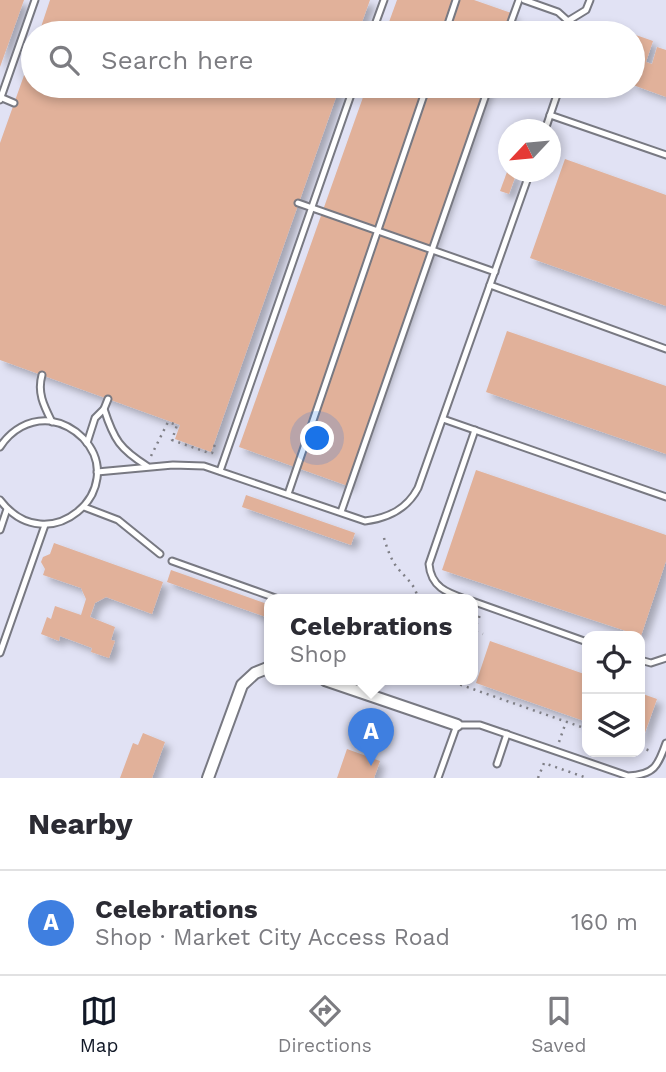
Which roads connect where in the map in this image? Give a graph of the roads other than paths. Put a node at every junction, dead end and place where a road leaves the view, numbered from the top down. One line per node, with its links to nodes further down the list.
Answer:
1 (35, 0): 7 (lane)
2 (384, 0): 8 (lane)
3 (456, 0): 9 (lane)
4 (519, 0): 10 (lane)
5 (524, 0): 11 (lane)
6 (590, 0): 11 (lane)
7 (28, 21)
8 (376, 21)
9 (449, 21)
10 (511, 21)
11 (568, 21)
12 (21, 39): 13 (lane)
13 (0, 98): 18 (lane)
14 (350, 98): 24 (lane)
15 (423, 98): 25 (lane)
16 (485, 98): 26 (lane)
17 (556, 98): 19 (lane)
18 (14, 103)
19 (550, 115): 20 (lane); 21 (lane)
20 (549, 119)
21 (666, 155)
22 (526, 182): 27 (lane)
23 (298, 203): 24 (lane)
24 (312, 208): 25 (lane); 40 (lane)
25 (377, 231): 26 (lane); 42 (lane)
26 (432, 250): 27 (lane); 47 (lane)
27 (495, 272): 28 (lane)
28 (490, 285): 29 (lane); 33 (lane)
29 (666, 349)
30 (42, 375): 34 (lane)
31 (108, 399): 32 (lane)
32 (104, 409): 37 (lane); 39 (lane)
33 (443, 419): 35 (lane); 47 (lane)
34 (52, 422): 36 (lane); 37 (lane)
35 (475, 430): 43 (lane); 53 (lane)
36 (3, 436): 38 (lane)
37 (87, 443): 41 (lane)
38 (0, 447)
39 (148, 467): 40 (lane); 41 (lane)
40 (220, 471): 42 (lane)
41 (97, 472): 45 (lane)
42 (288, 494): 47 (lane)
43 (666, 496)
44 (0, 500): 46 (lane)
45 (84, 507): 48 (lane); 50 (lane)
46 (7, 509): 48 (lane); 49 (lane)
47 (341, 512)
48 (45, 525): 56 (lane)
49 (0, 530)
50 (160, 554)
51 (172, 561): 52 (lane)
52 (264, 594)
53 (452, 594)
54 (478, 603): 55 (lane)
55 (582, 640)
56 (0, 653)
57 (666, 658): 58 (lane)
58 (645, 661)
59 (264, 669): 66 (street)
60 (352, 685): 61 (street)
61 (457, 725): 62 (lane); 67 (lane)
62 (507, 734): 64 (lane); 65 (lane)
63 (666, 743): 65 (lane)
64 (497, 764)
65 (608, 769): 68 (lane)
66 (208, 778)
67 (438, 778)
68 (605, 778)

